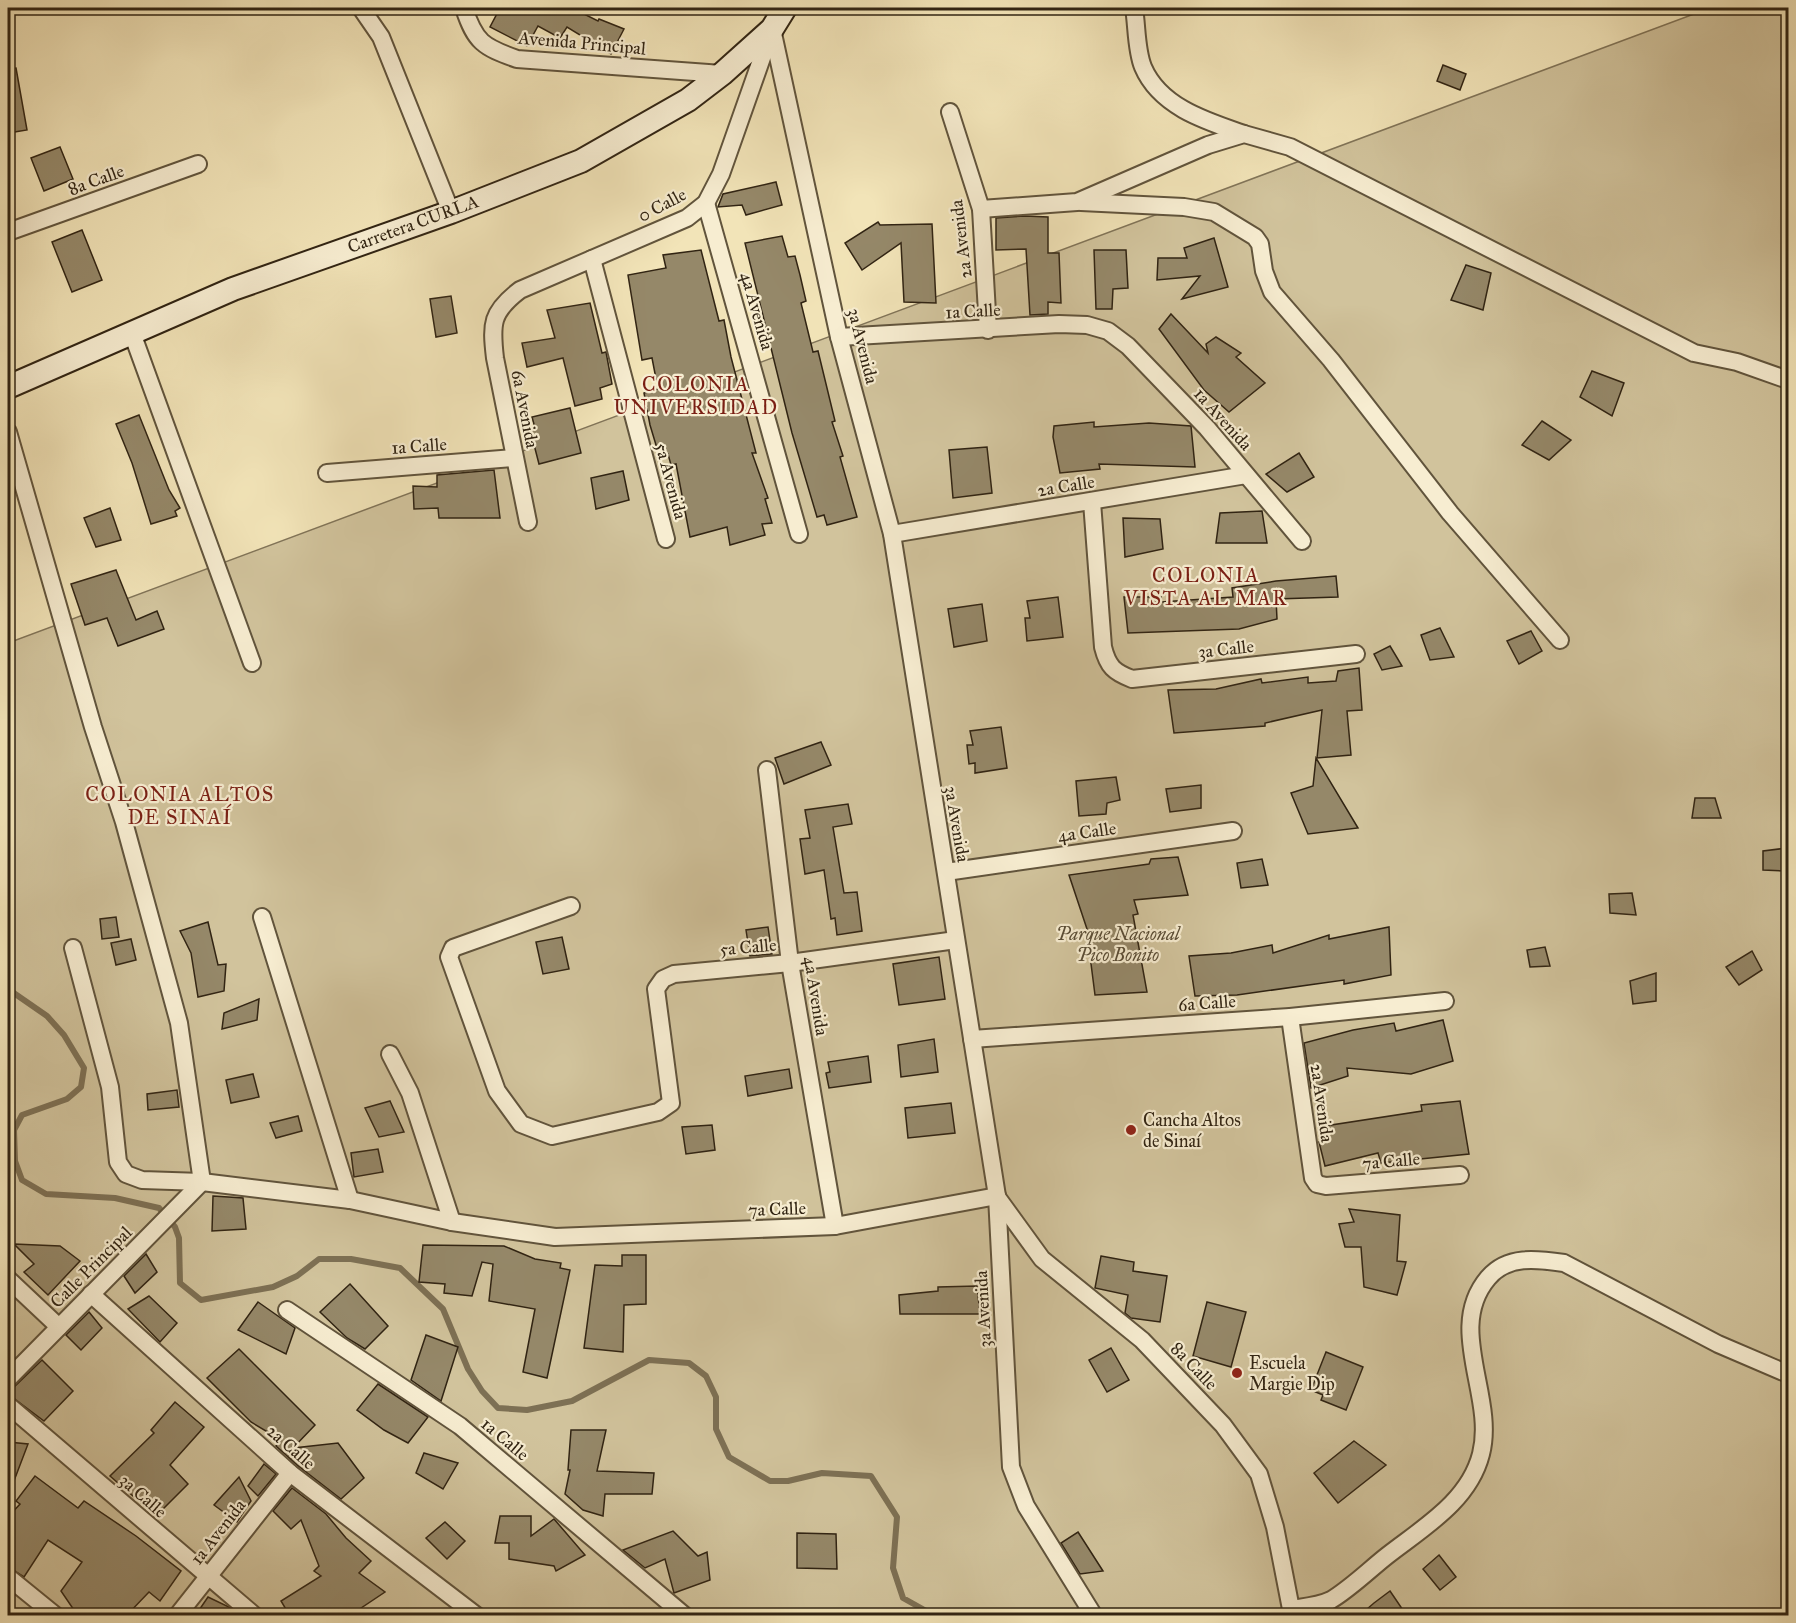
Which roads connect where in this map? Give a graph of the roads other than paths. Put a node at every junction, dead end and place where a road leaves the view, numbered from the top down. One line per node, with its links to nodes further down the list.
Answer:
1 (361, 8): 13 (street)
2 (464, 8): 6 (street, Avenida Principal)
3 (785, 8): 5 (main road, Carretera CURLA)
4 (1134, 8): 8 (street)
5 (772, 29): 6 (main road, Carretera CURLA); 11 (street, 0 Calle); 20 (street, 3a Avenida)
6 (722, 74): 13 (main road, Carretera CURLA)
7 (950, 112): 12 (street, 2a Avenida)
8 (1244, 134): 10 (street); 21 (street)
9 (198, 164): 14 (street, 8a Calle)
10 (1077, 202): 12 (street); 33 (street)
11 (706, 203): 15 (street, 0 Calle); 29 (street, 4a Avenida)
12 (981, 209): 17 (street, 2a Avenida)
13 (451, 212): 19 (main road, Carretera CURLA)
14 (8, 232)
15 (592, 259): 16 (street, 0 Calle); 31 (street, 5a Avenida)
16 (501, 304): 24 (street, 6a Avenida)
17 (988, 330): 18 (street, 1a Calle); 20 (street, 1a Calle)
18 (1108, 331): 26 (street, 1a Avenida)
19 (132, 333): 22 (main road, Carretera CURLA); 35 (street)
20 (839, 337): 30 (street, 3a Avenida)
21 (1788, 380)
22 (8, 387)
23 (8, 432): 49 (street)
24 (514, 458): 25 (street, 1a Calle); 28 (street, 6a Avenida)
25 (327, 472)
26 (1246, 475): 27 (street, 2a Calle); 32 (street, 1a Avenida)
27 (1092, 502): 30 (street, 2a Calle); 34 (street, 3a Calle)
28 (528, 522)
29 (799, 534)
30 (892, 534): 38 (street, 3a Avenida)
31 (666, 539)
32 (1302, 541)
33 (1560, 640)
34 (1356, 654)
35 (252, 663)
36 (767, 770): 43 (street, 4a Avenida)
37 (1233, 831): 38 (street, 4a Calle)
38 (946, 872): 41 (street, 3a Avenida)
39 (571, 906): 43 (street, 5a Calle)
40 (262, 917): 52 (street)
41 (956, 940): 43 (street, 5a Calle); 46 (street, 3a Avenida)
42 (73, 948): 49 (street, 7a Calle)
43 (790, 963): 54 (street, 4a Avenida)
44 (1445, 1001): 45 (street, 6a Calle)
45 (1290, 1017): 46 (street, 6a Calle); 50 (street, 2a Avenida)
46 (972, 1039): 51 (street, 3a Avenida)
47 (390, 1054): 53 (street)
48 (1460, 1175): 50 (street, 7a Calle)
49 (202, 1182): 52 (street, 7a Calle); 56 (street, Calle Principal)
50 (1326, 1186)
51 (997, 1196): 54 (street, 7a Calle); 65 (street, 8a Calle); 71 (street, 3a Avenida)
52 (350, 1200): 53 (street, 7a Calle)
53 (452, 1222): 54 (street, 7a Calle)
54 (835, 1226)
55 (8, 1278): 58 (street)
56 (91, 1294): 58 (street, Calle Principal); 62 (street, 2a Calle)
57 (287, 1310): 70 (street, 1a Calle)
58 (59, 1327): 60 (street, Calle Principal)
59 (1788, 1374): 65 (street)
60 (8, 1379)
61 (8, 1405): 63 (street, 3a Calle)
62 (290, 1473): 63 (street, 1a Avenida); 69 (street, 2a Calle)
63 (207, 1577): 67 (street, 1a Avenida); 68 (street, 3a Calle)
64 (8, 1578): 66 (street)
65 (1289, 1612)
66 (56, 1616)
67 (177, 1616)
68 (255, 1616)
69 (477, 1616)
70 (685, 1616)
71 (1094, 1616)

